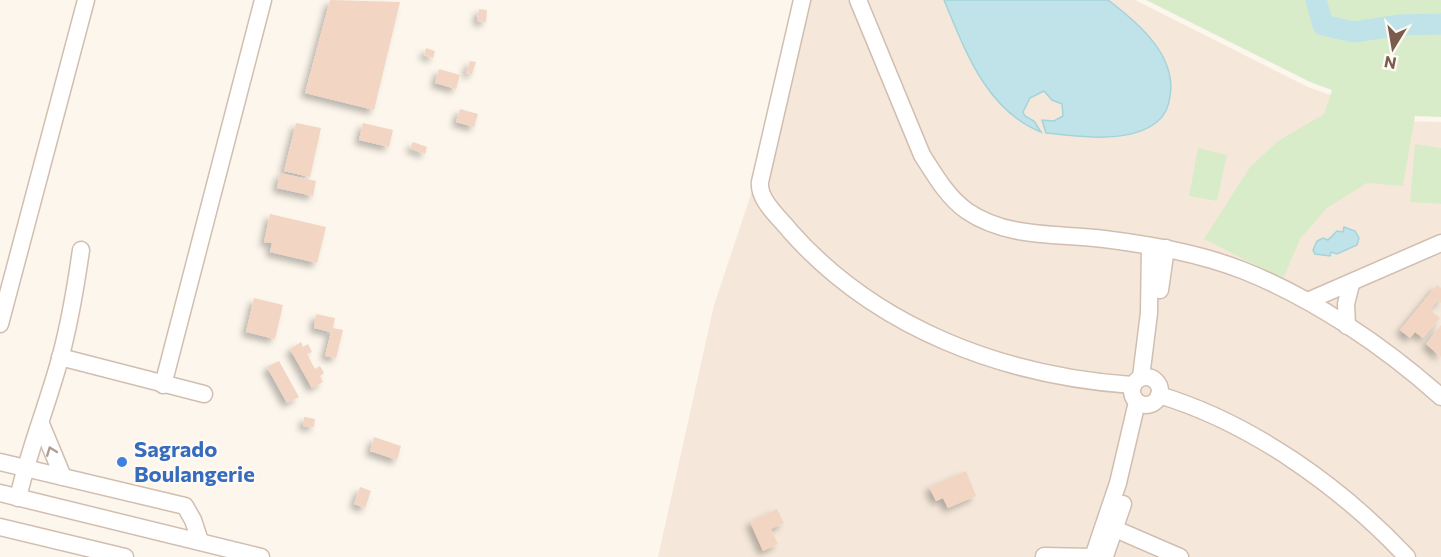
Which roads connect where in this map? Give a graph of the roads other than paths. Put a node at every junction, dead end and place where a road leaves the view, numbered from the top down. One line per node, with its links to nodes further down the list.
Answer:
1 (86, 0): 10 (street)
2 (263, 0): 14 (street)
3 (802, 0): 13 (street)
4 (858, 0): 6 (street)
5 (1441, 243): 8 (street)
6 (1158, 247): 9 (street); 13 (street)
7 (81, 250): 12 (street)
8 (1351, 284): 9 (street); 11 (street)
9 (1310, 300): 11 (street)
10 (0, 324)
11 (1347, 326): 17 (street)
12 (60, 357): 14 (street); 19 (street)
13 (1142, 380): 16 (street); 18 (street)
14 (163, 385): 15 (street)
15 (204, 394)
16 (1159, 395): 18 (street); 35 (street)
17 (1441, 397)
18 (1141, 404): 26 (street)
19 (41, 424): 21 (street); 22 (street, one-way to 19)
20 (0, 462): 21 (street)
21 (25, 468): 22 (street); 24 (street)
22 (63, 477): 27 (street)
23 (0, 493): 24 (street)
24 (18, 498): 27 (street)
25 (0, 527): 28 (street)
26 (1111, 527): 32 (street); 33 (street); 34 (street)
27 (200, 541): 31 (street)
28 (83, 552): 30 (street)
29 (1044, 556): 32 (street)
30 (124, 557)
31 (261, 557)
32 (1093, 557)
33 (1105, 557)
34 (1180, 557)
35 (1407, 557)

